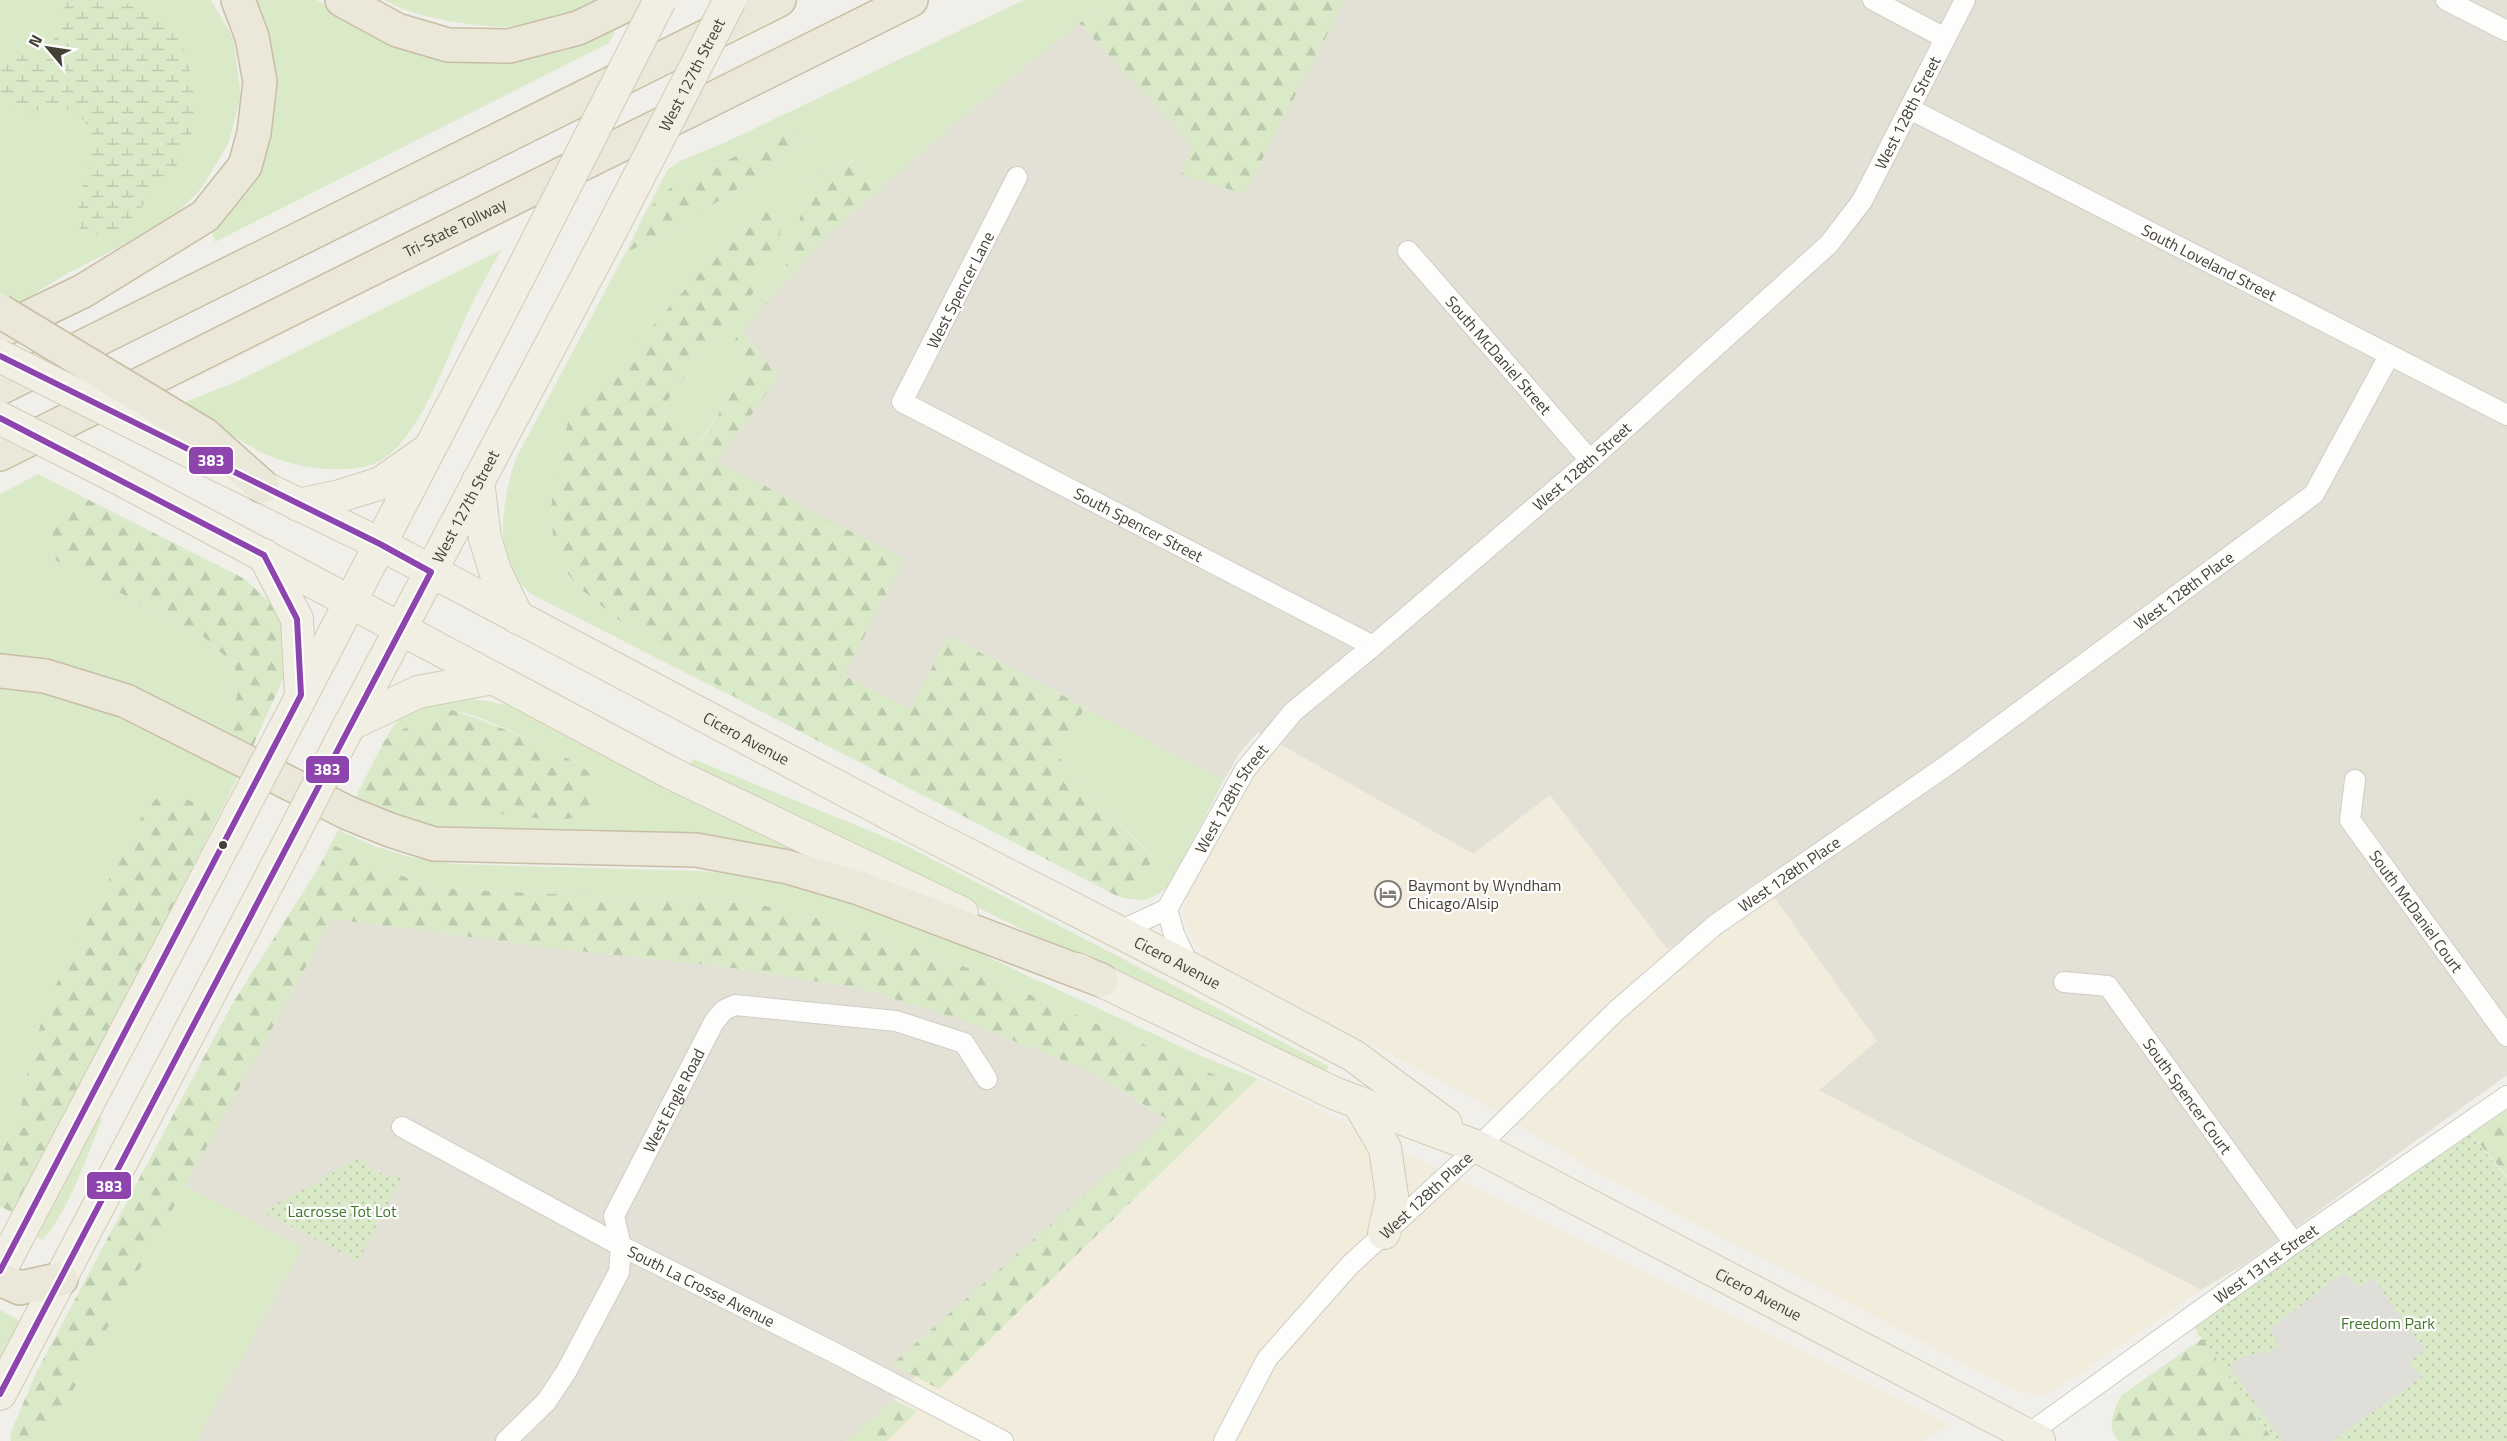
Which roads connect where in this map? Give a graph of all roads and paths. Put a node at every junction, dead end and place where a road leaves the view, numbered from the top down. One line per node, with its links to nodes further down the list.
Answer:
1 (238, 0): 17 (highway)
2 (342, 0): 3 (highway)
3 (636, 0)
4 (660, 0): 25 (main road, bridge)
5 (730, 0): 28 (main road, West 127th Street, bridge)
6 (779, 0): 20 (highway)
7 (911, 0): 26 (highway, Tri-State Tollway)
8 (1873, 0): 12 (street)
9 (1965, 0): 12 (street, West 128th Street)
10 (2446, 0): 11 (street)
11 (2507, 31)
12 (1945, 38): 13 (street, West 128th Street)
13 (1910, 109): 19 (street, South Loveland Street); 27 (street, West 128th Street)
14 (1017, 177): 21 (street, West Spencer Lane)
15 (1408, 251): 27 (street, South McDaniel Street)
16 (0, 311): 24 (highway, bridge)
17 (0, 331)
18 (0, 356): 24 (main road, bridge)
19 (2389, 356): 22 (street, South Loveland Street); 53 (street, West 128th Place)
20 (0, 388)
21 (902, 402): 37 (street, South Spencer Street)
22 (2507, 415)
23 (0, 418): 32 (main road, Cicero Avenue, bridge)
24 (193, 441): 29 (highway)
25 (430, 448): 30 (main road); 31 (main road)
26 (0, 454)
27 (1590, 460): 37 (street, West 128th Street)
28 (478, 481): 33 (main road, West 127th Street); 35 (main road)
29 (262, 486): 30 (main road, Cicero Avenue)
30 (298, 505): 31 (main road, Cicero Avenue)
31 (380, 544): 33 (main road, Cicero Avenue); 34 (main road)
32 (264, 555): 34 (main road, Cicero Avenue); 40 (main road)
33 (431, 572): 35 (main road, Cicero Avenue); 36 (main road, West 127th Street)
34 (350, 601): 36 (main road, Cicero Avenue); 40 (main road)
35 (518, 618): 44 (main road, Cicero Avenue)
36 (400, 628): 39 (main road, Cicero Avenue); 41 (main road, West 127th Street)
37 (1373, 646): 43 (street, West 128th Street)
38 (0, 671): 46 (highway)
39 (493, 678): 41 (main road); 46 (main road, Cicero Avenue)
40 (295, 707): 57 (main road, bridge)
41 (344, 735): 59 (main road, West 127th Street, bridge)
42 (2355, 780): 48 (street, South McDaniel Court)
43 (1167, 909): 44 (street); 45 (street)
44 (1118, 932): 45 (main road, Cicero Avenue)
45 (1191, 969): 53 (main road, Cicero Avenue)
46 (1101, 980): 51 (main road, Cicero Avenue)
47 (2064, 982): 55 (street, South Spencer Court)
48 (2507, 1036)
49 (987, 1079): 56 (street, West Engle Road)
50 (2507, 1096): 55 (street, West 131st Street)
51 (1358, 1102): 53 (main road, Cicero Avenue); 54 (main road)
52 (402, 1127): 56 (street, South La Crosse Avenue)
53 (1478, 1147): 54 (street, West 128th Place); 61 (main road, Cicero Avenue)
54 (1384, 1233): 64 (street, West 128th Place)
55 (2294, 1243): 61 (street, West 131st Street)
56 (621, 1246): 62 (street, West Engle Road); 63 (street, South La Crosse Avenue)
57 (0, 1271)
58 (0, 1279): 59 (highway)
59 (61, 1279): 60 (main road, West 127th Street)
60 (0, 1394)
61 (2033, 1438)
62 (506, 1441)
63 (1003, 1441)
64 (1224, 1441)

